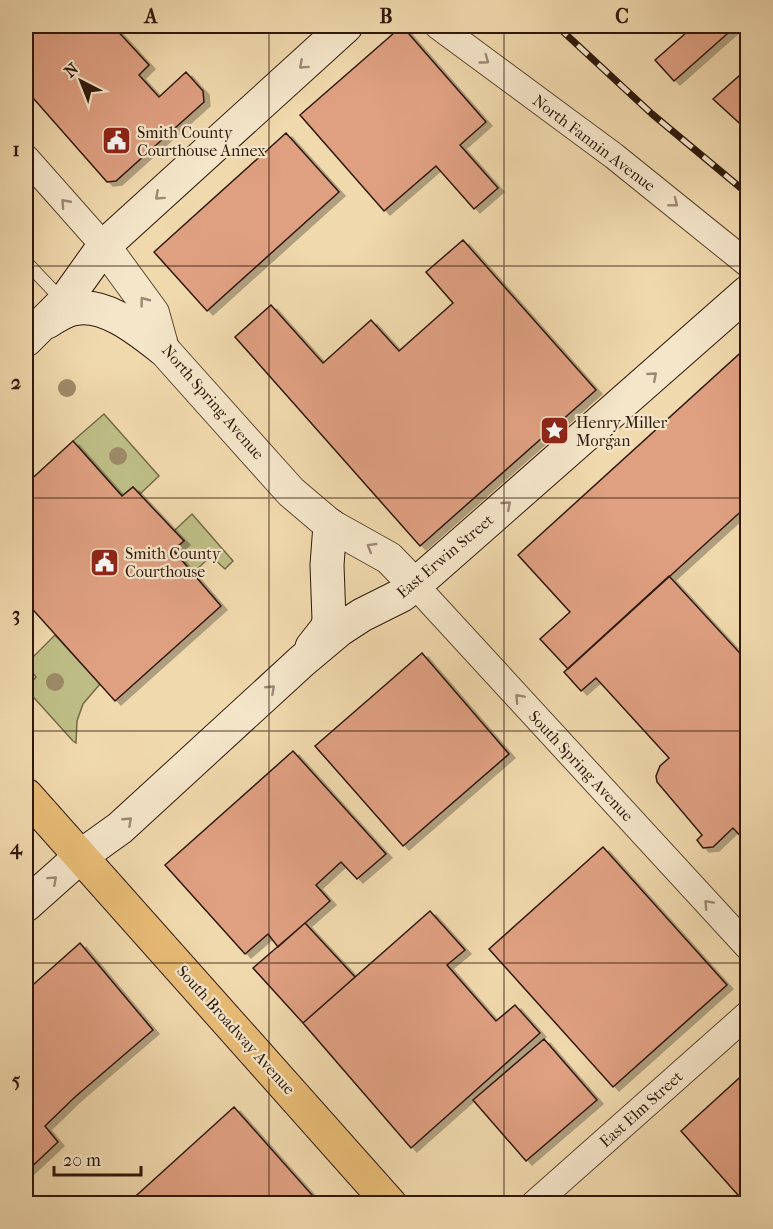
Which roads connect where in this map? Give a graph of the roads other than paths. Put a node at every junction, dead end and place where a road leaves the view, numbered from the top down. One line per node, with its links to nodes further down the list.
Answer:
1 (346, 26): 4 (main road, one-way to 4)
2 (438, 26): 6 (street, North Fannin Avenue, one-way to 6)
3 (26, 158): 4 (street, North Spring Avenue, one-way to 3)
4 (104, 246): 8 (main road); 9 (street, North Spring Avenue, one-way to 4)
5 (26, 261): 8 (lane)
6 (747, 264)
7 (747, 292): 11 (main road, East Erwin Street, one-way to 7)
8 (45, 322): 9 (main road)
9 (163, 349): 10 (street, North Spring Avenue)
10 (330, 525): 11 (street, North Spring Avenue, one-way to 10); 12 (main road)
11 (415, 585): 12 (main road, East Erwin Street); 16 (street, South Spring Avenue, one-way to 11)
12 (302, 661): 14 (main road, East Erwin Street, one-way to 12)
13 (26, 795): 14 (main road, South Broadway Avenue)
14 (81, 856): 15 (main road, East Erwin Street, one-way to 14); 18 (main road, South Broadway Avenue)
15 (26, 905)
16 (747, 947)
17 (747, 1014): 19 (street, East Elm Street)
18 (390, 1203)
19 (534, 1203)

